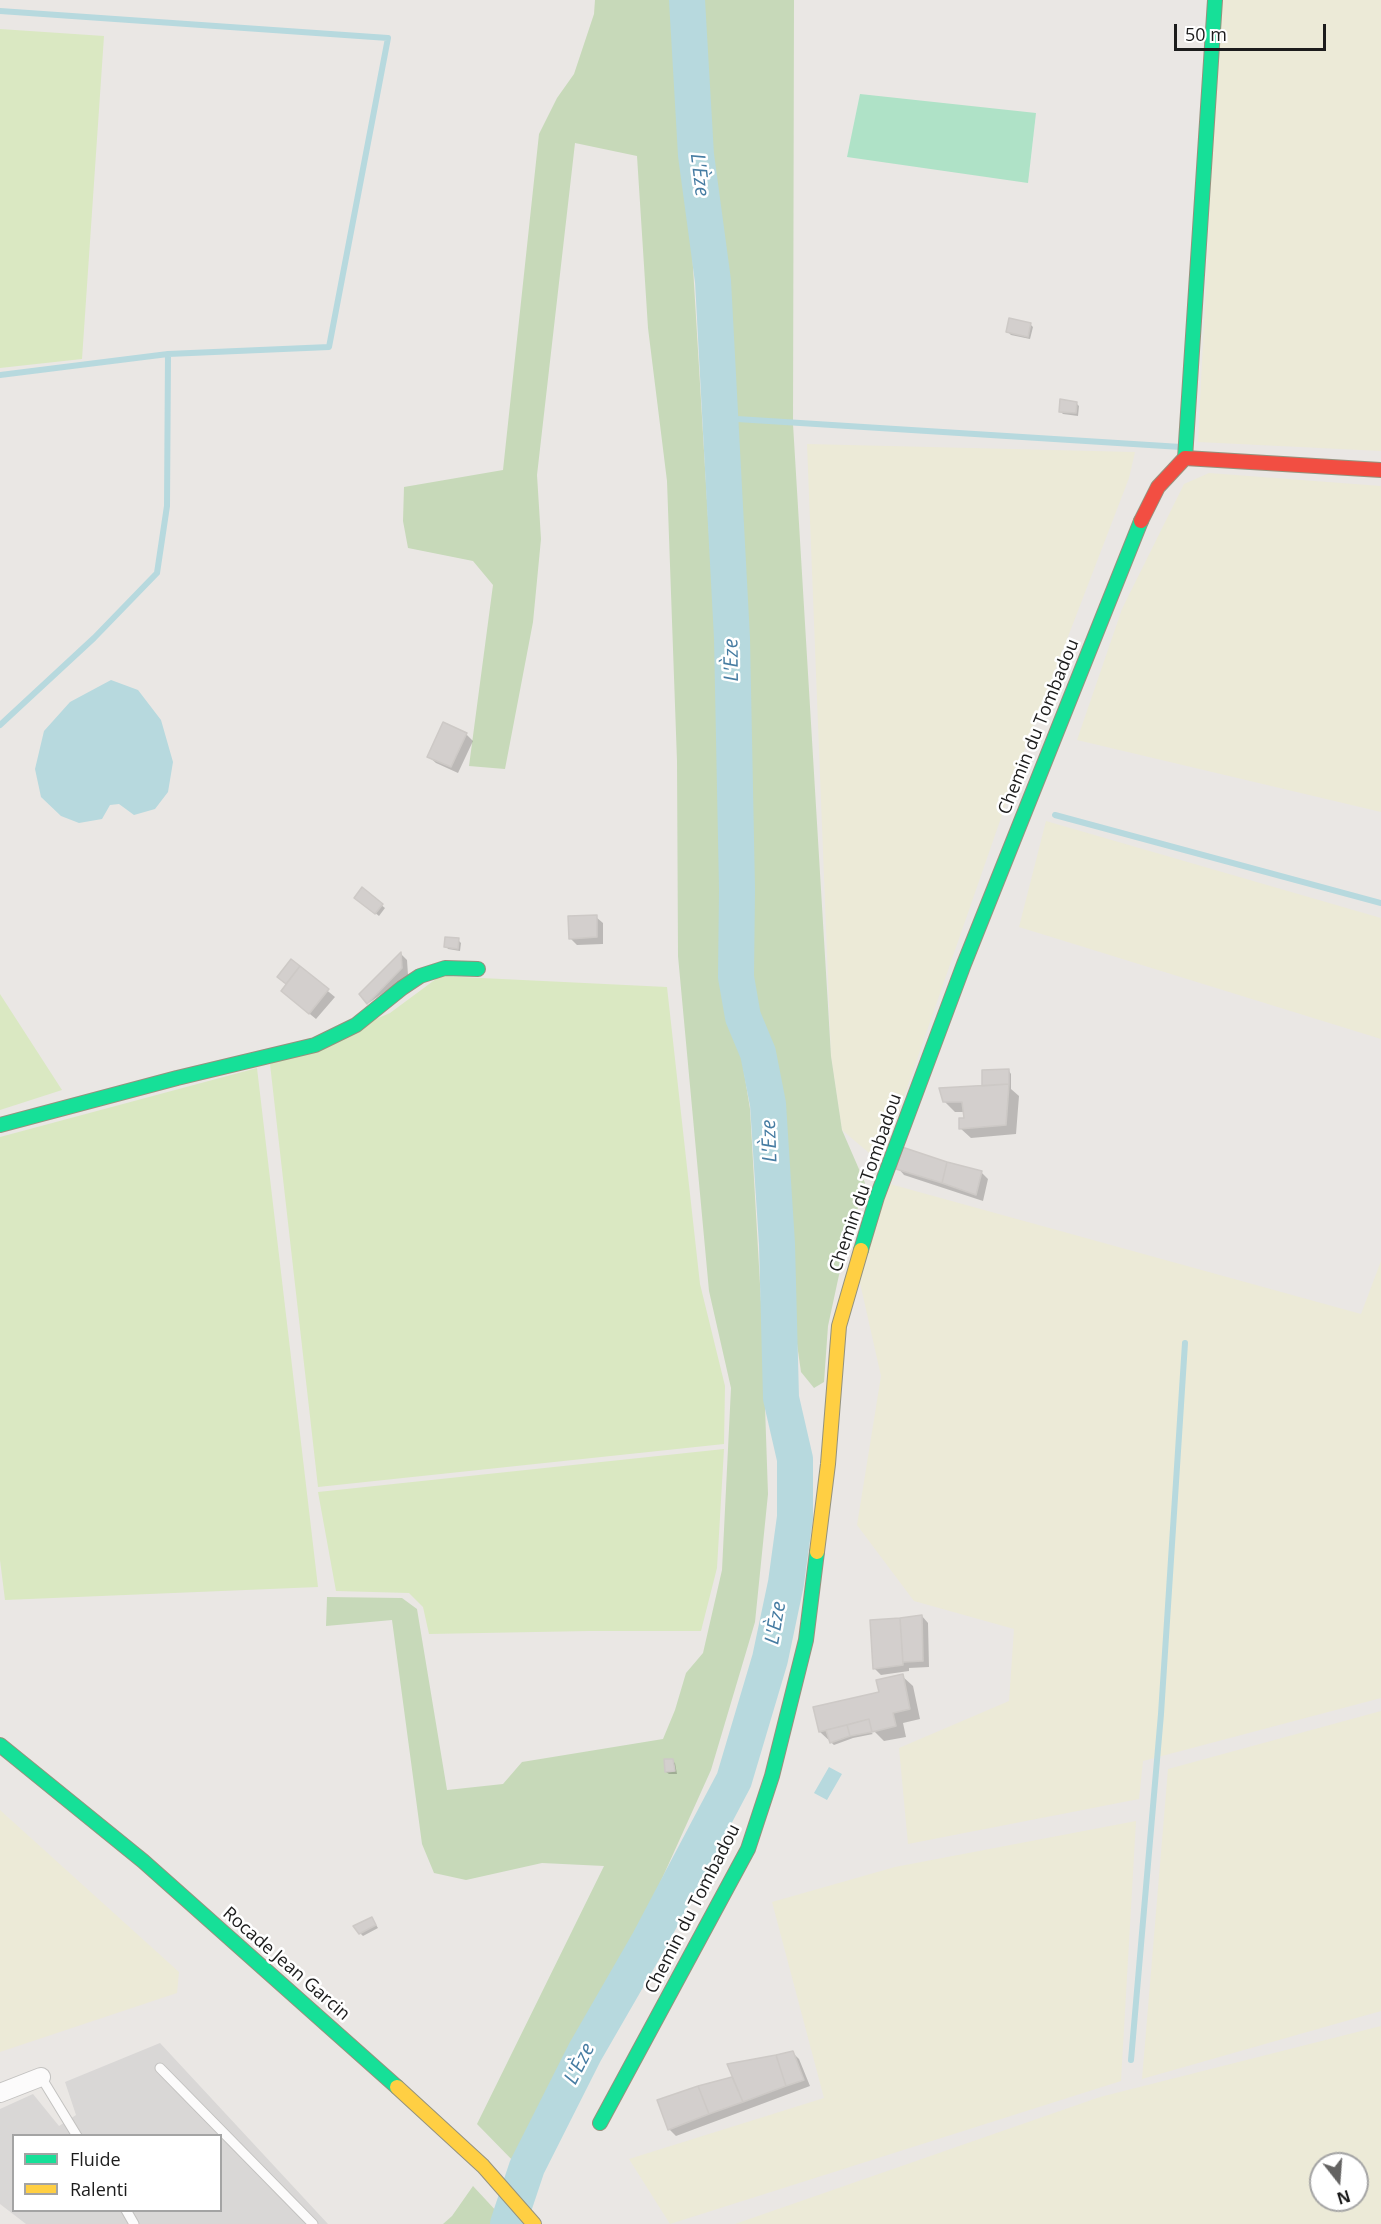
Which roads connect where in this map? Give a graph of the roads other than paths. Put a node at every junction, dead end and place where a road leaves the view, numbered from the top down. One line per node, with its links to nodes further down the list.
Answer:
1 (1215, 0): 2 (street)
2 (1185, 458): 3 (street); 10 (street, Chemin du Tombadou)
3 (1381, 470)
4 (478, 969): 5 (street)
5 (0, 1125)
6 (0, 1745): 13 (street, Rocade Jean Garcin)
7 (160, 2068): 12 (lane)
8 (41, 2077): 9 (street); 11 (lane)
9 (0, 2093)
10 (600, 2124)
11 (76, 2134)
12 (313, 2224)
13 (534, 2224)

